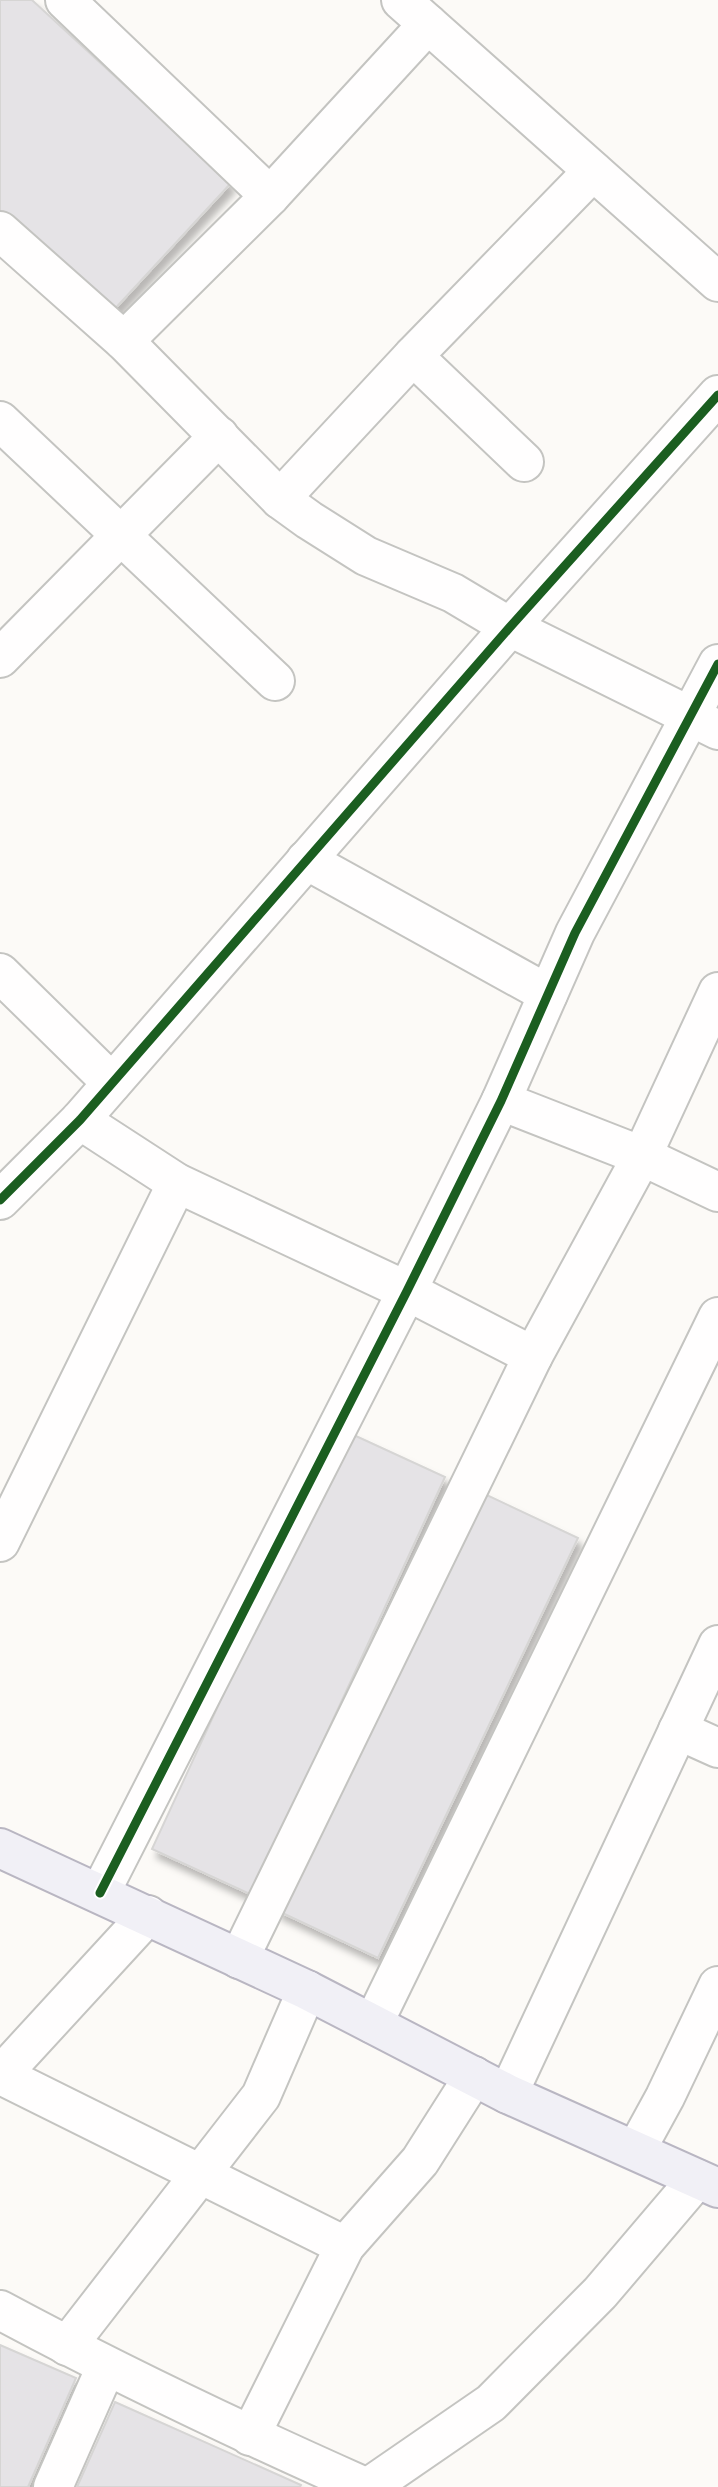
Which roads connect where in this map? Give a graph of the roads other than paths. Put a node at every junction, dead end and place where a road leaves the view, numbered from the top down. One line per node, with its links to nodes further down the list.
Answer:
1 (65, 0): 4 (street)
2 (415, 12): 3 (street); 4 (street)
3 (593, 171): 6 (street); 8 (street)
4 (271, 196): 7 (street)
5 (0, 231): 7 (street)
6 (718, 282)
7 (124, 341): 11 (street)
8 (412, 356): 12 (street); 13 (street)
9 (718, 395): 15 (street)
10 (0, 421): 14 (street)
11 (219, 436): 13 (street); 14 (street)
12 (524, 462)
13 (281, 499): 15 (street)
14 (122, 534): 16 (street); 18 (street)
15 (510, 627): 19 (street); 20 (street)
16 (0, 659)
17 (718, 664): 19 (street)
18 (275, 681)
19 (704, 723): 23 (street)
20 (306, 860): 23 (street); 24 (street)
21 (0, 973): 24 (street)
22 (718, 992): 27 (street)
23 (548, 994): 25 (street)
24 (112, 1083): 26 (street)
25 (500, 1101): 27 (street); 31 (street)
26 (80, 1120): 28 (street); 29 (street)
27 (642, 1156): 30 (street); 33 (street)
28 (177, 1183): 31 (street); 34 (street)
29 (2, 1192)
30 (718, 1192)
31 (407, 1292): 33 (street); 39 (street)
32 (718, 1317): 44 (street)
33 (533, 1356): 41 (street)
34 (0, 1542)
35 (718, 1645): 36 (street)
36 (678, 1730): 37 (street); 47 (street)
37 (718, 1748)
38 (1, 1850): 39 (main road)
39 (100, 1893): 40 (main road)
40 (148, 1915): 41 (main road); 45 (street)
41 (239, 1959): 43 (main road)
42 (718, 1986): 48 (street)
43 (307, 1990): 44 (main road); 49 (street)
44 (373, 2024): 46 (main road)
45 (0, 2075): 49 (street)
46 (474, 2076): 47 (main road); 51 (street)
47 (509, 2094): 48 (main road)
48 (636, 2150): 50 (main road)
49 (202, 2175): 51 (street); 53 (street)
50 (708, 2184): 57 (street)
51 (345, 2246): 55 (street)
52 (0, 2311): 53 (street)
53 (67, 2346): 54 (street)
54 (106, 2367): 55 (street); 56 (street)
55 (250, 2437): 57 (street)
56 (53, 2487)
57 (367, 2487)

